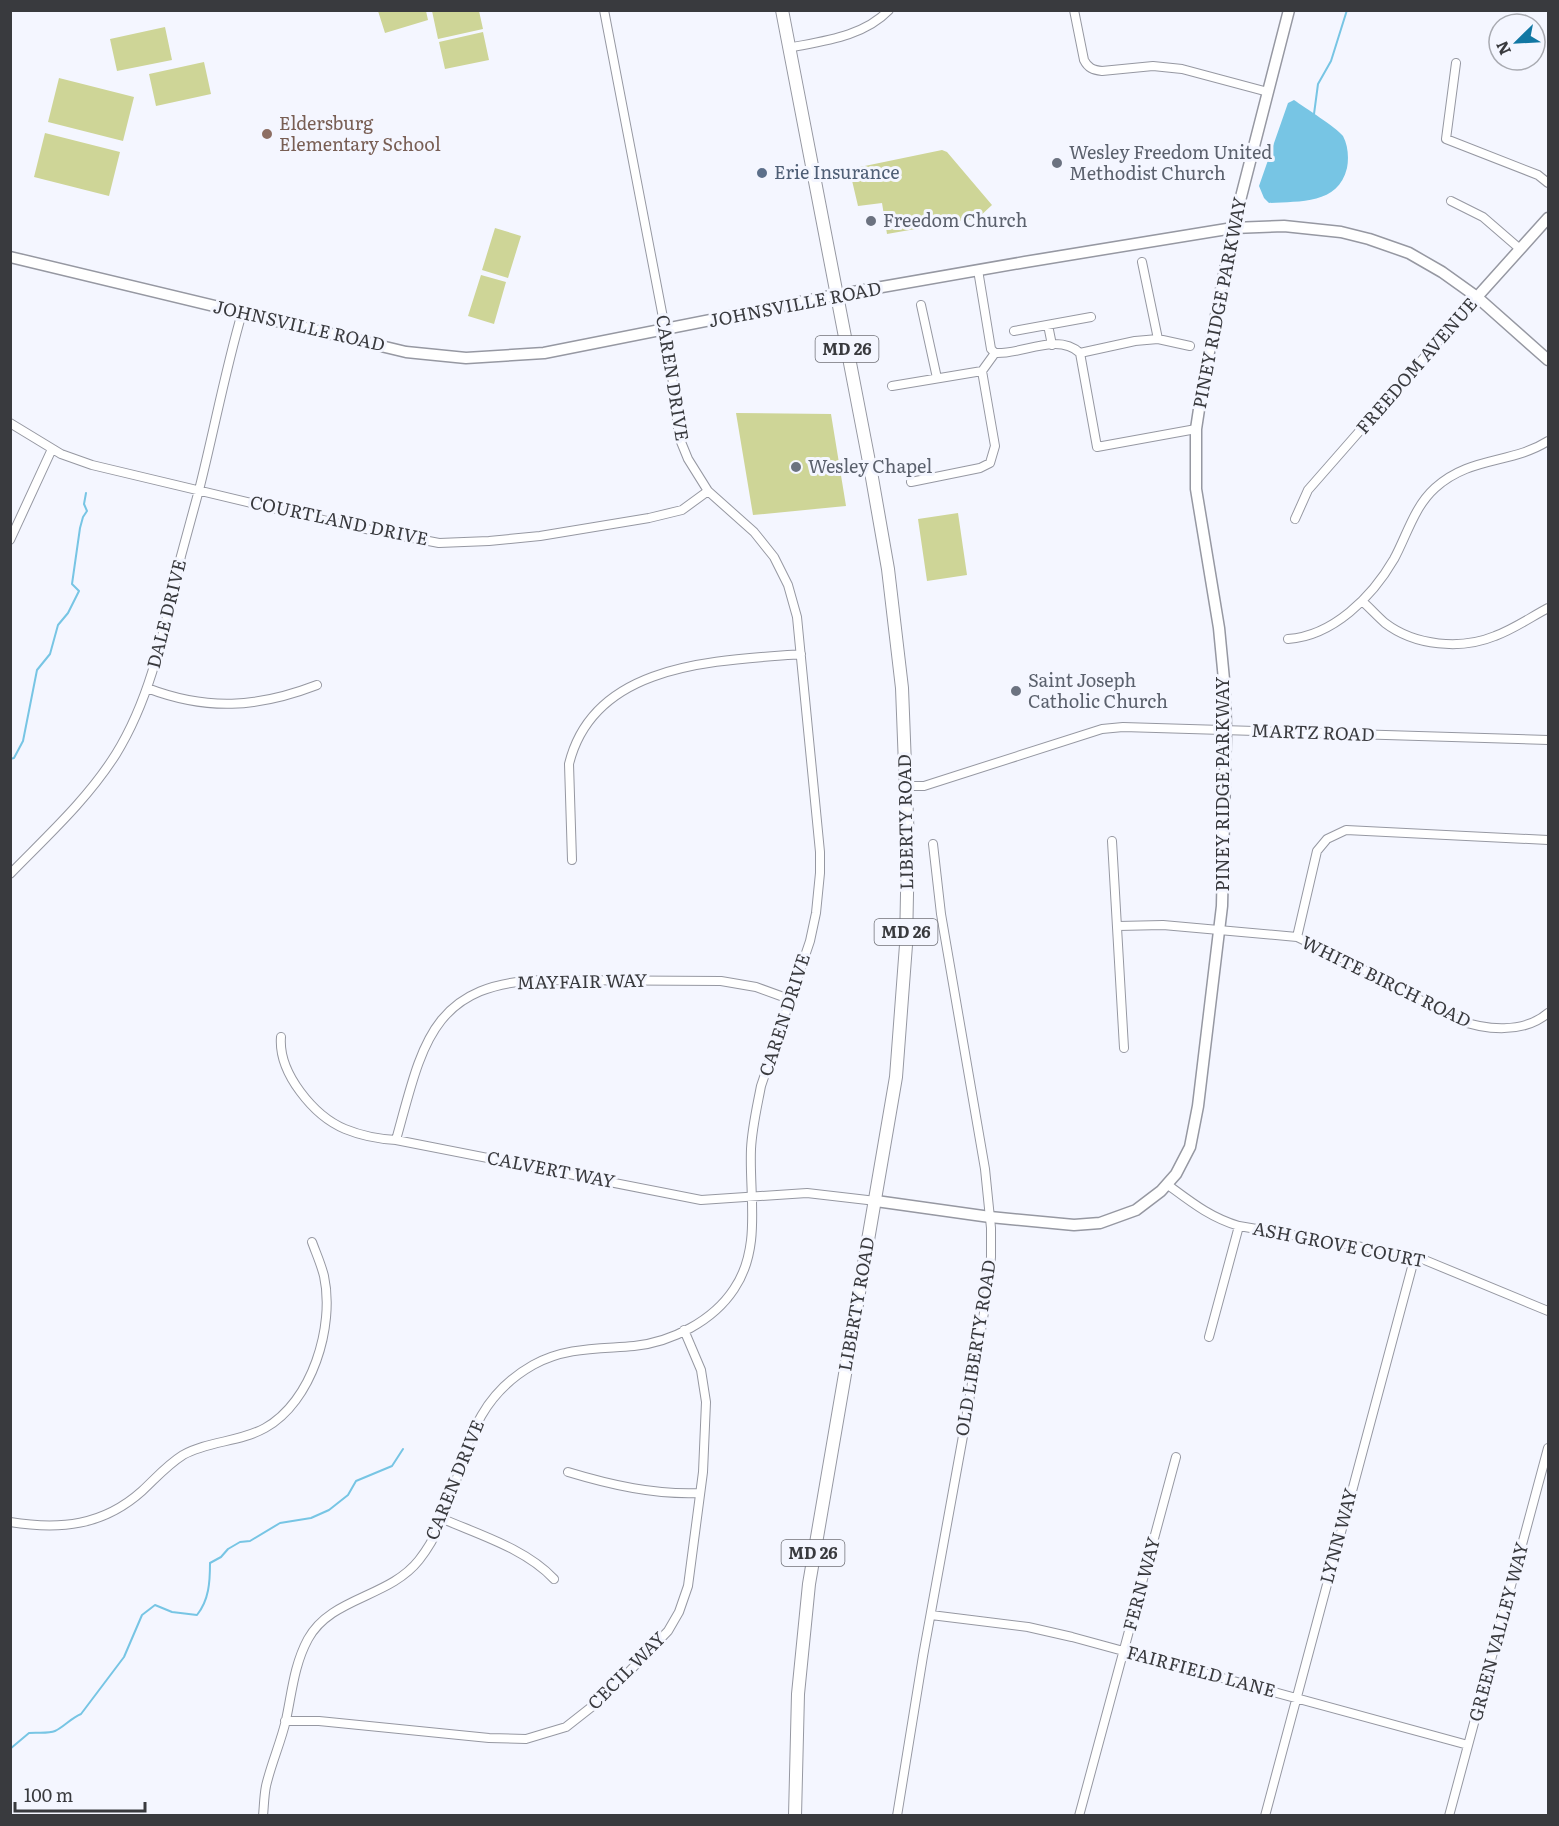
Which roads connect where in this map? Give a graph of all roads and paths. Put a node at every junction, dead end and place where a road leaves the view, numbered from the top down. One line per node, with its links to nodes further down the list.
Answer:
1 (604, 10): 23 (street, CAREN DRIVE)
2 (782, 10): 6 (main road, LIBERTY ROAD / MD 26)
3 (889, 10): 6 (street)
4 (1074, 10): 8 (street)
5 (1289, 10): 8 (street, PINEY RIDGE PARKWAY)
6 (788, 48): 17 (main road, LIBERTY ROAD / MD 26)
7 (1456, 63): 9 (street)
8 (1268, 92): 12 (street, PINEY RIDGE PARKWAY)
9 (1548, 183)
10 (1451, 201): 13 (street)
11 (1548, 218): 13 (street, FREEDOM AVENUE)
12 (1233, 228): 16 (street, JOHNSVILLE ROAD); 18 (street, JOHNSVILLE ROAD); 35 (street, PINEY RIDGE PARKWAY)
13 (1520, 249): 18 (street, FREEDOM AVENUE)
14 (10, 257): 20 (street, JOHNSVILLE ROAD)
15 (1142, 262): 25 (street)
16 (978, 270): 17 (street, JOHNSVILLE ROAD); 28 (street)
17 (836, 296): 23 (street, JOHNSVILLE ROAD); 51 (main road, LIBERTY ROAD / MD 26)
18 (1477, 297): 30 (street, JOHNSVILLE ROAD); 41 (street, FREEDOM AVENUE)
19 (921, 305): 32 (street)
20 (242, 313): 23 (street, JOHNSVILLE ROAD); 39 (street, DALE DRIVE)
21 (1091, 316): 22 (street)
22 (1048, 325): 24 (street); 26 (street)
23 (665, 331): 40 (street, CAREN DRIVE)
24 (1014, 331)
25 (1158, 339): 27 (street); 29 (street)
26 (1052, 345): 28 (street); 29 (street)
27 (1190, 346)
28 (995, 353): 31 (street)
29 (1080, 353): 35 (street)
30 (1548, 360)
31 (982, 371): 32 (street); 38 (street)
32 (937, 378): 33 (street)
33 (892, 386)
34 (10, 423): 37 (street, COURTLAND DRIVE)
35 (1196, 429): 49 (street, PINEY RIDGE PARKWAY)
36 (1548, 441): 43 (street)
37 (52, 449): 39 (street, COURTLAND DRIVE); 42 (street)
38 (911, 482)
39 (199, 490): 40 (street, COURTLAND DRIVE); 48 (street, DALE DRIVE)
40 (708, 491): 46 (street, CAREN DRIVE)
41 (1295, 519)
42 (10, 540)
43 (1362, 601): 44 (street); 45 (street)
44 (1548, 608)
45 (1288, 639)
46 (801, 654): 55 (street); 60 (street, CAREN DRIVE)
47 (317, 685): 48 (street)
48 (147, 688): 56 (street, DALE DRIVE)
49 (1226, 731): 50 (street, MARTZ ROAD); 51 (street, MARTZ ROAD); 58 (street, PINEY RIDGE PARKWAY)
50 (1548, 740)
51 (907, 786): 67 (main road, LIBERTY ROAD / MD 26)
52 (1548, 840): 59 (street)
53 (1112, 841): 57 (street)
54 (933, 844): 68 (street, OLD LIBERTY ROAD)
55 (572, 860)
56 (10, 874)
57 (1118, 926): 58 (street, WHITE BIRCH ROAD); 63 (street)
58 (1220, 930): 59 (street, WHITE BIRCH ROAD); 65 (street, PINEY RIDGE PARKWAY)
59 (1297, 937): 61 (street, WHITE BIRCH ROAD)
60 (789, 999): 64 (street, MAYFAIR WAY); 66 (street, CAREN DRIVE)
61 (1548, 1013)
62 (281, 1037): 64 (street, CALVERT WAY)
63 (1124, 1048)
64 (396, 1140): 66 (street, CALVERT WAY)
65 (1168, 1185): 68 (street, PINEY RIDGE PARKWAY); 69 (street, ASH GROVE COURT)
66 (751, 1197): 67 (street, CALVERT WAY); 73 (street, CAREN DRIVE)
67 (876, 1201): 68 (street, PINEY RIDGE PARKWAY); 88 (main road, LIBERTY ROAD / MD 26)
68 (990, 1217): 82 (street, OLD LIBERTY ROAD)
69 (1239, 1226): 71 (street, ASH GROVE COURT); 74 (street)
70 (312, 1242): 80 (street)
71 (1415, 1256): 72 (street, ASH GROVE COURT); 84 (street, LYNN WAY)
72 (1548, 1311)
73 (684, 1330): 78 (street, CECIL WAY); 79 (street, CAREN DRIVE)
74 (1209, 1337)
75 (1548, 1448): 86 (street, GREEN VALLEY WAY)
76 (1176, 1457): 83 (street, FERN WAY)
77 (568, 1472): 78 (street)
78 (700, 1493): 85 (street, CECIL WAY)
79 (442, 1519): 81 (street); 85 (street, CAREN DRIVE)
80 (10, 1521)
81 (554, 1579)
82 (931, 1615): 83 (street, FAIRFIELD LANE); 89 (street, OLD LIBERTY ROAD)
83 (1124, 1651): 84 (street, FAIRFIELD LANE); 90 (street, FERN WAY)
84 (1296, 1697): 86 (street, FAIRFIELD LANE); 91 (street, LYNN WAY)
85 (285, 1721): 87 (street, CAREN DRIVE)
86 (1468, 1745): 92 (street, GREEN VALLEY WAY)
87 (263, 1815)
88 (795, 1815)
89 (897, 1815)
90 (1079, 1815)
91 (1265, 1815)
92 (1449, 1815)

